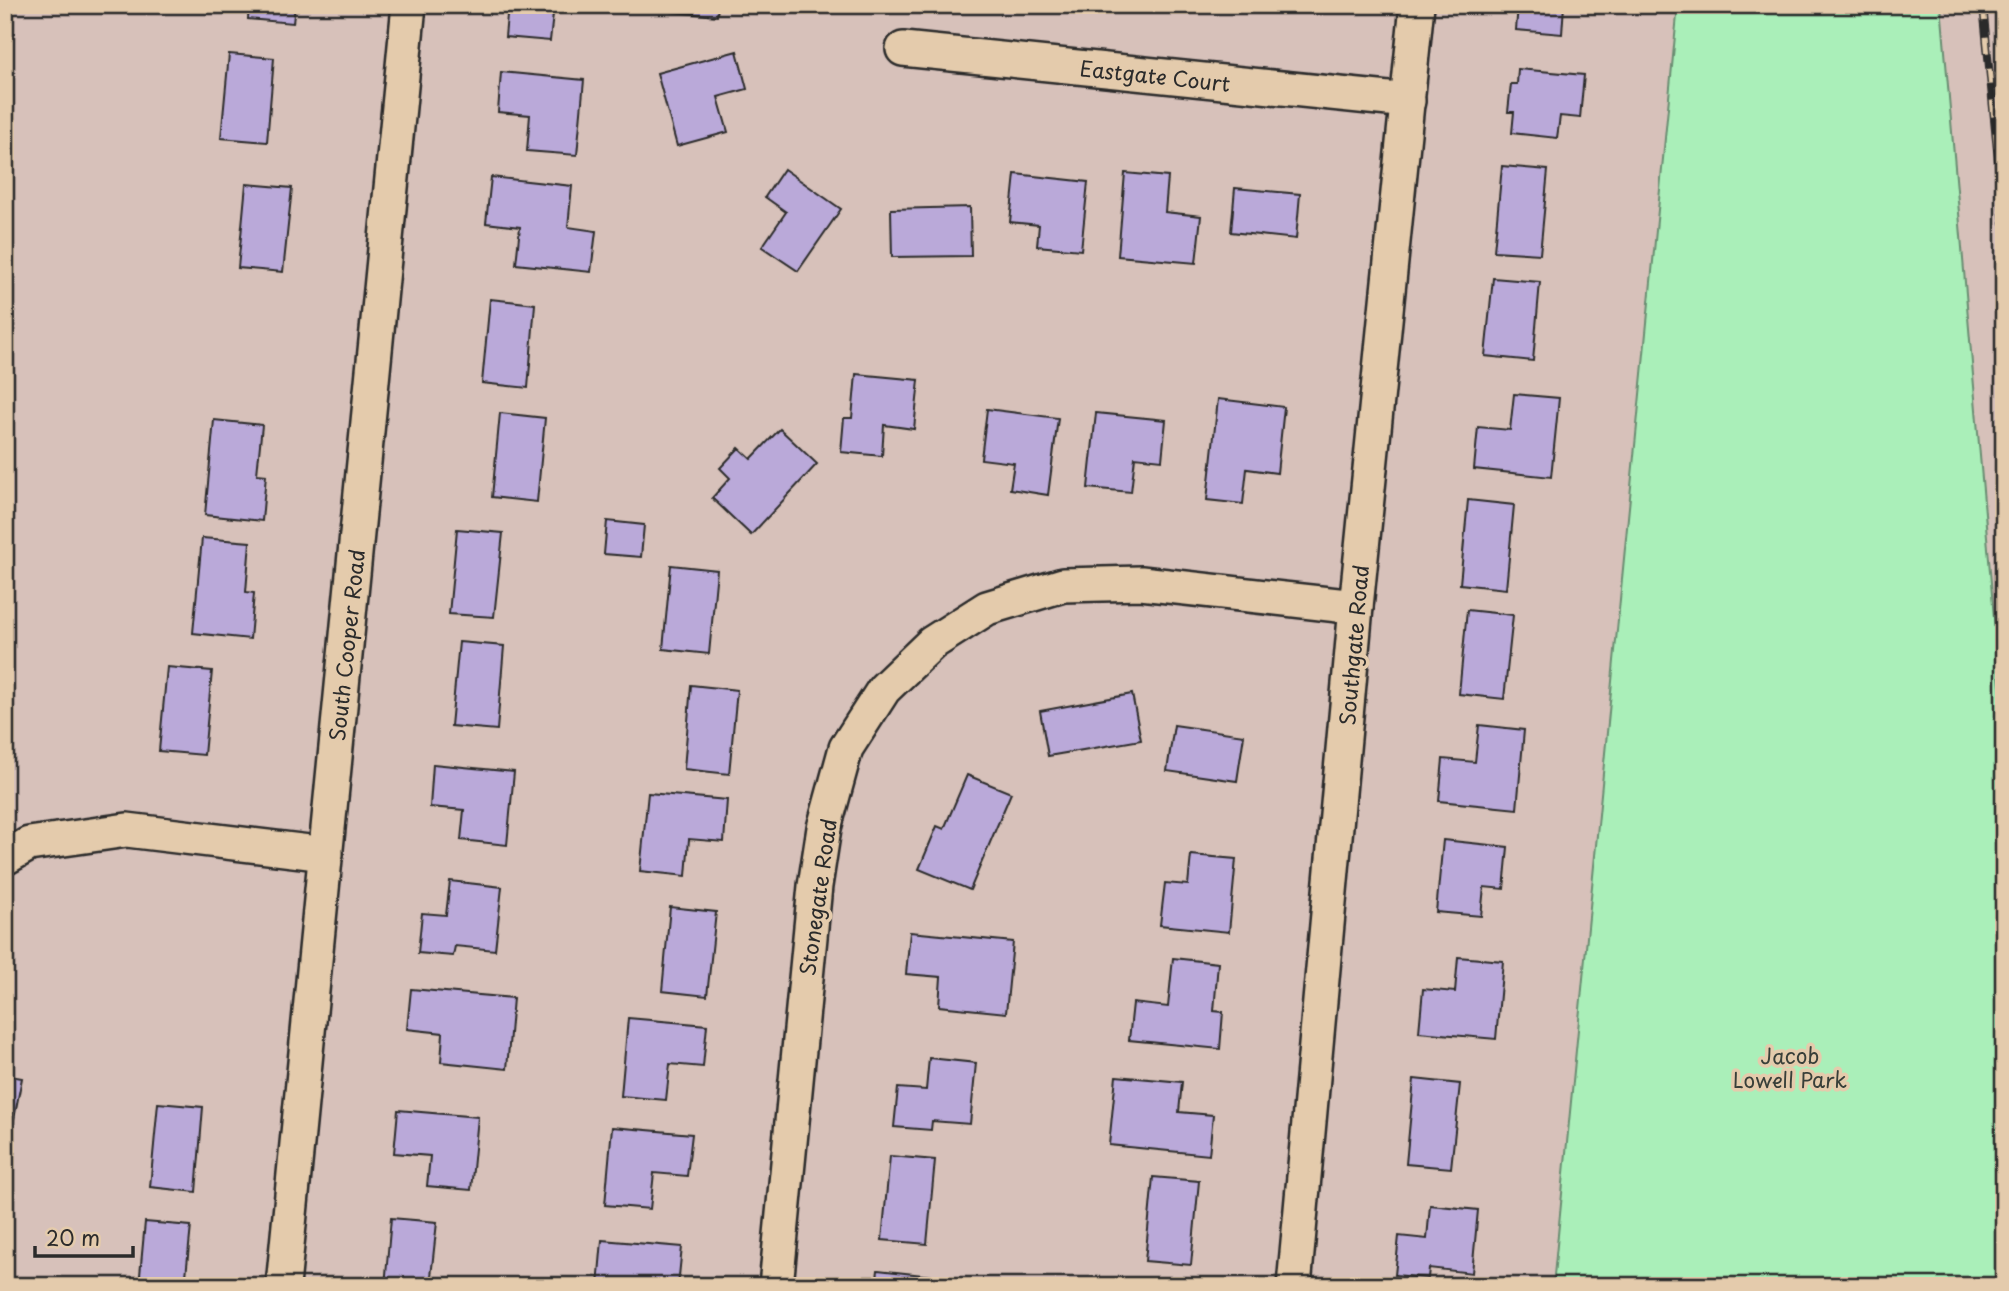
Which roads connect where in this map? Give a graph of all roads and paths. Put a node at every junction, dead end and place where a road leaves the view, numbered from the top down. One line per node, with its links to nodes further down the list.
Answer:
1 (409, 5): 6 (street, South Cooper Road)
2 (1417, 5): 4 (street, Southgate Road)
3 (903, 49): 4 (street, Eastgate Court)
4 (1408, 101): 5 (street, Southgate Road)
5 (1356, 607): 9 (street, Stonegate Road); 10 (street, Southgate Road)
6 (326, 854): 7 (street); 8 (street, South Cooper Road)
7 (5, 858)
8 (284, 1286)
9 (776, 1286)
10 (1294, 1286)

